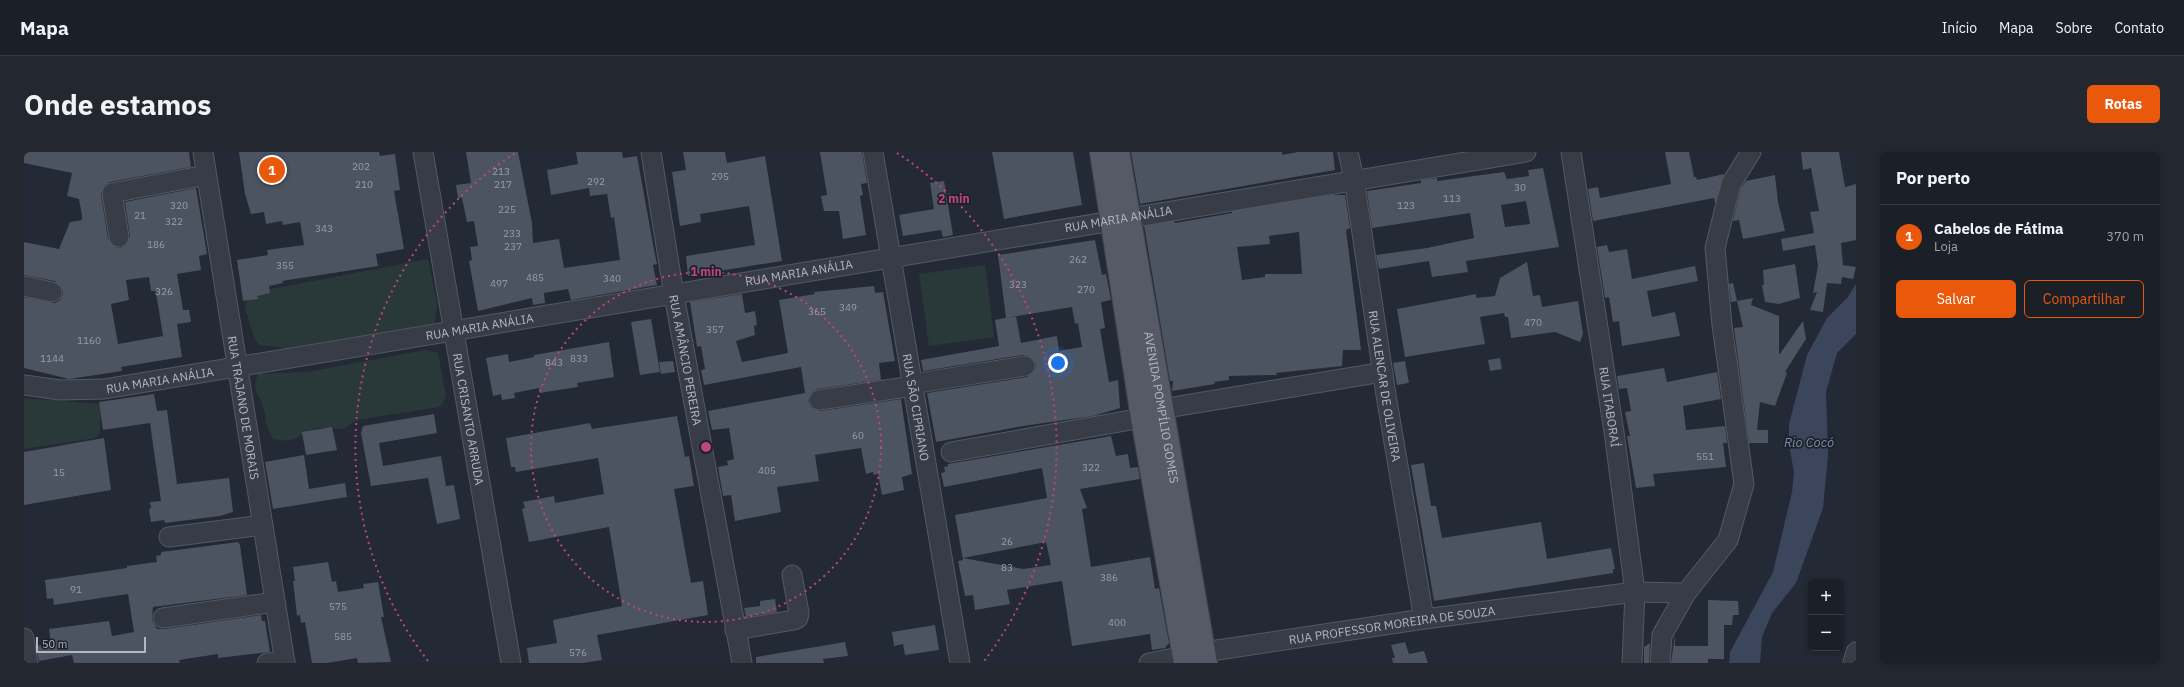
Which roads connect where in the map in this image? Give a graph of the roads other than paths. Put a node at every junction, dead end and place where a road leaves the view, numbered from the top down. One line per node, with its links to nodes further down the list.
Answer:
1 (203, 152): 11 (street, RUA TRAJANO DE MORAIS)
2 (423, 152): 19 (street, RUA CRISANTO ARRUDA)
3 (651, 152): 18 (street, RUA AMÂNCIO PEREIRA)
4 (873, 152): 15 (street, RUA SÃO CIPRIANO)
5 (1101, 152): 13 (main road, AVENIDA POMPÍLIO GOMES)
6 (1118, 152): 13 (main road, AVENIDA POMPÍLIO GOMES)
7 (1348, 152): 12 (street, RUA ALENCAR DE OLIVEIRA)
8 (1526, 152): 12 (street, RUA MARIA ANÁLIA)
9 (1571, 152): 31 (street, RUA ITABORAÍ)
10 (1751, 152): 32 (street)
11 (206, 174): 14 (street); 21 (street, RUA TRAJANO DE MORAIS)
12 (1354, 179): 13 (street, RUA MARIA ANÁLIA); 22 (street, RUA ALENCAR DE OLIVEIRA)
13 (1120, 218): 15 (street, RUA MARIA ANÁLIA); 26 (main road, AVENIDA POMPÍLIO GOMES)
14 (119, 237)
15 (891, 258): 18 (street, RUA MARIA ANÁLIA); 24 (street, RUA SÃO CIPRIANO)
16 (24, 286): 17 (street)
17 (52, 292)
18 (674, 295): 19 (street, RUA MARIA ANÁLIA); 36 (street, RUA AMÂNCIO PEREIRA)
19 (453, 331): 21 (street, RUA MARIA ANÁLIA); 43 (street, RUA CRISANTO ARRUDA)
20 (1025, 366): 24 (street)
21 (237, 367): 23 (street, RUA MARIA ANÁLIA); 28 (street, RUA TRAJANO DE MORAIS)
22 (1383, 372): 26 (street); 35 (street, RUA ALENCAR DE OLIVEIRA)
23 (24, 385)
24 (913, 385): 25 (street); 45 (street, RUA SÃO CIPRIANO)
25 (819, 400)
26 (1151, 414): 27 (street); 39 (main road, AVENIDA POMPÍLIO GOMES); 40 (main road, AVENIDA POMPÍLIO GOMES)
27 (951, 452)
28 (263, 526): 29 (street); 33 (street, RUA TRAJANO DE MORAIS)
29 (169, 537)
30 (792, 576): 36 (street)
31 (1635, 592): 32 (street, RUA PROFESSOR MOREIRA DE SOUZA); 35 (street, RUA PROFESSOR MOREIRA DE SOUZA); 47 (street, RUA ITABORAÍ)
32 (1686, 593): 48 (street)
33 (275, 602): 34 (street); 42 (street, RUA TRAJANO DE MORAIS)
34 (163, 618)
35 (1424, 619): 39 (street, RUA PROFESSOR MOREIRA DE SOUZA)
36 (735, 630): 44 (street, RUA AMÂNCIO PEREIRA)
37 (24, 638): 41 (street)
38 (1856, 652): 49 (street)
39 (1205, 658): 40 (street, RUA PROFESSOR MOREIRA DE SOUZA)
40 (1184, 659): 46 (street, RUA PROFESSOR MOREIRA DE SOUZA)
41 (28, 663)
42 (279, 663)
43 (511, 663)
44 (742, 663)
45 (960, 663)
46 (1149, 663)
47 (1632, 663)
48 (1660, 663)
49 (1853, 663)

